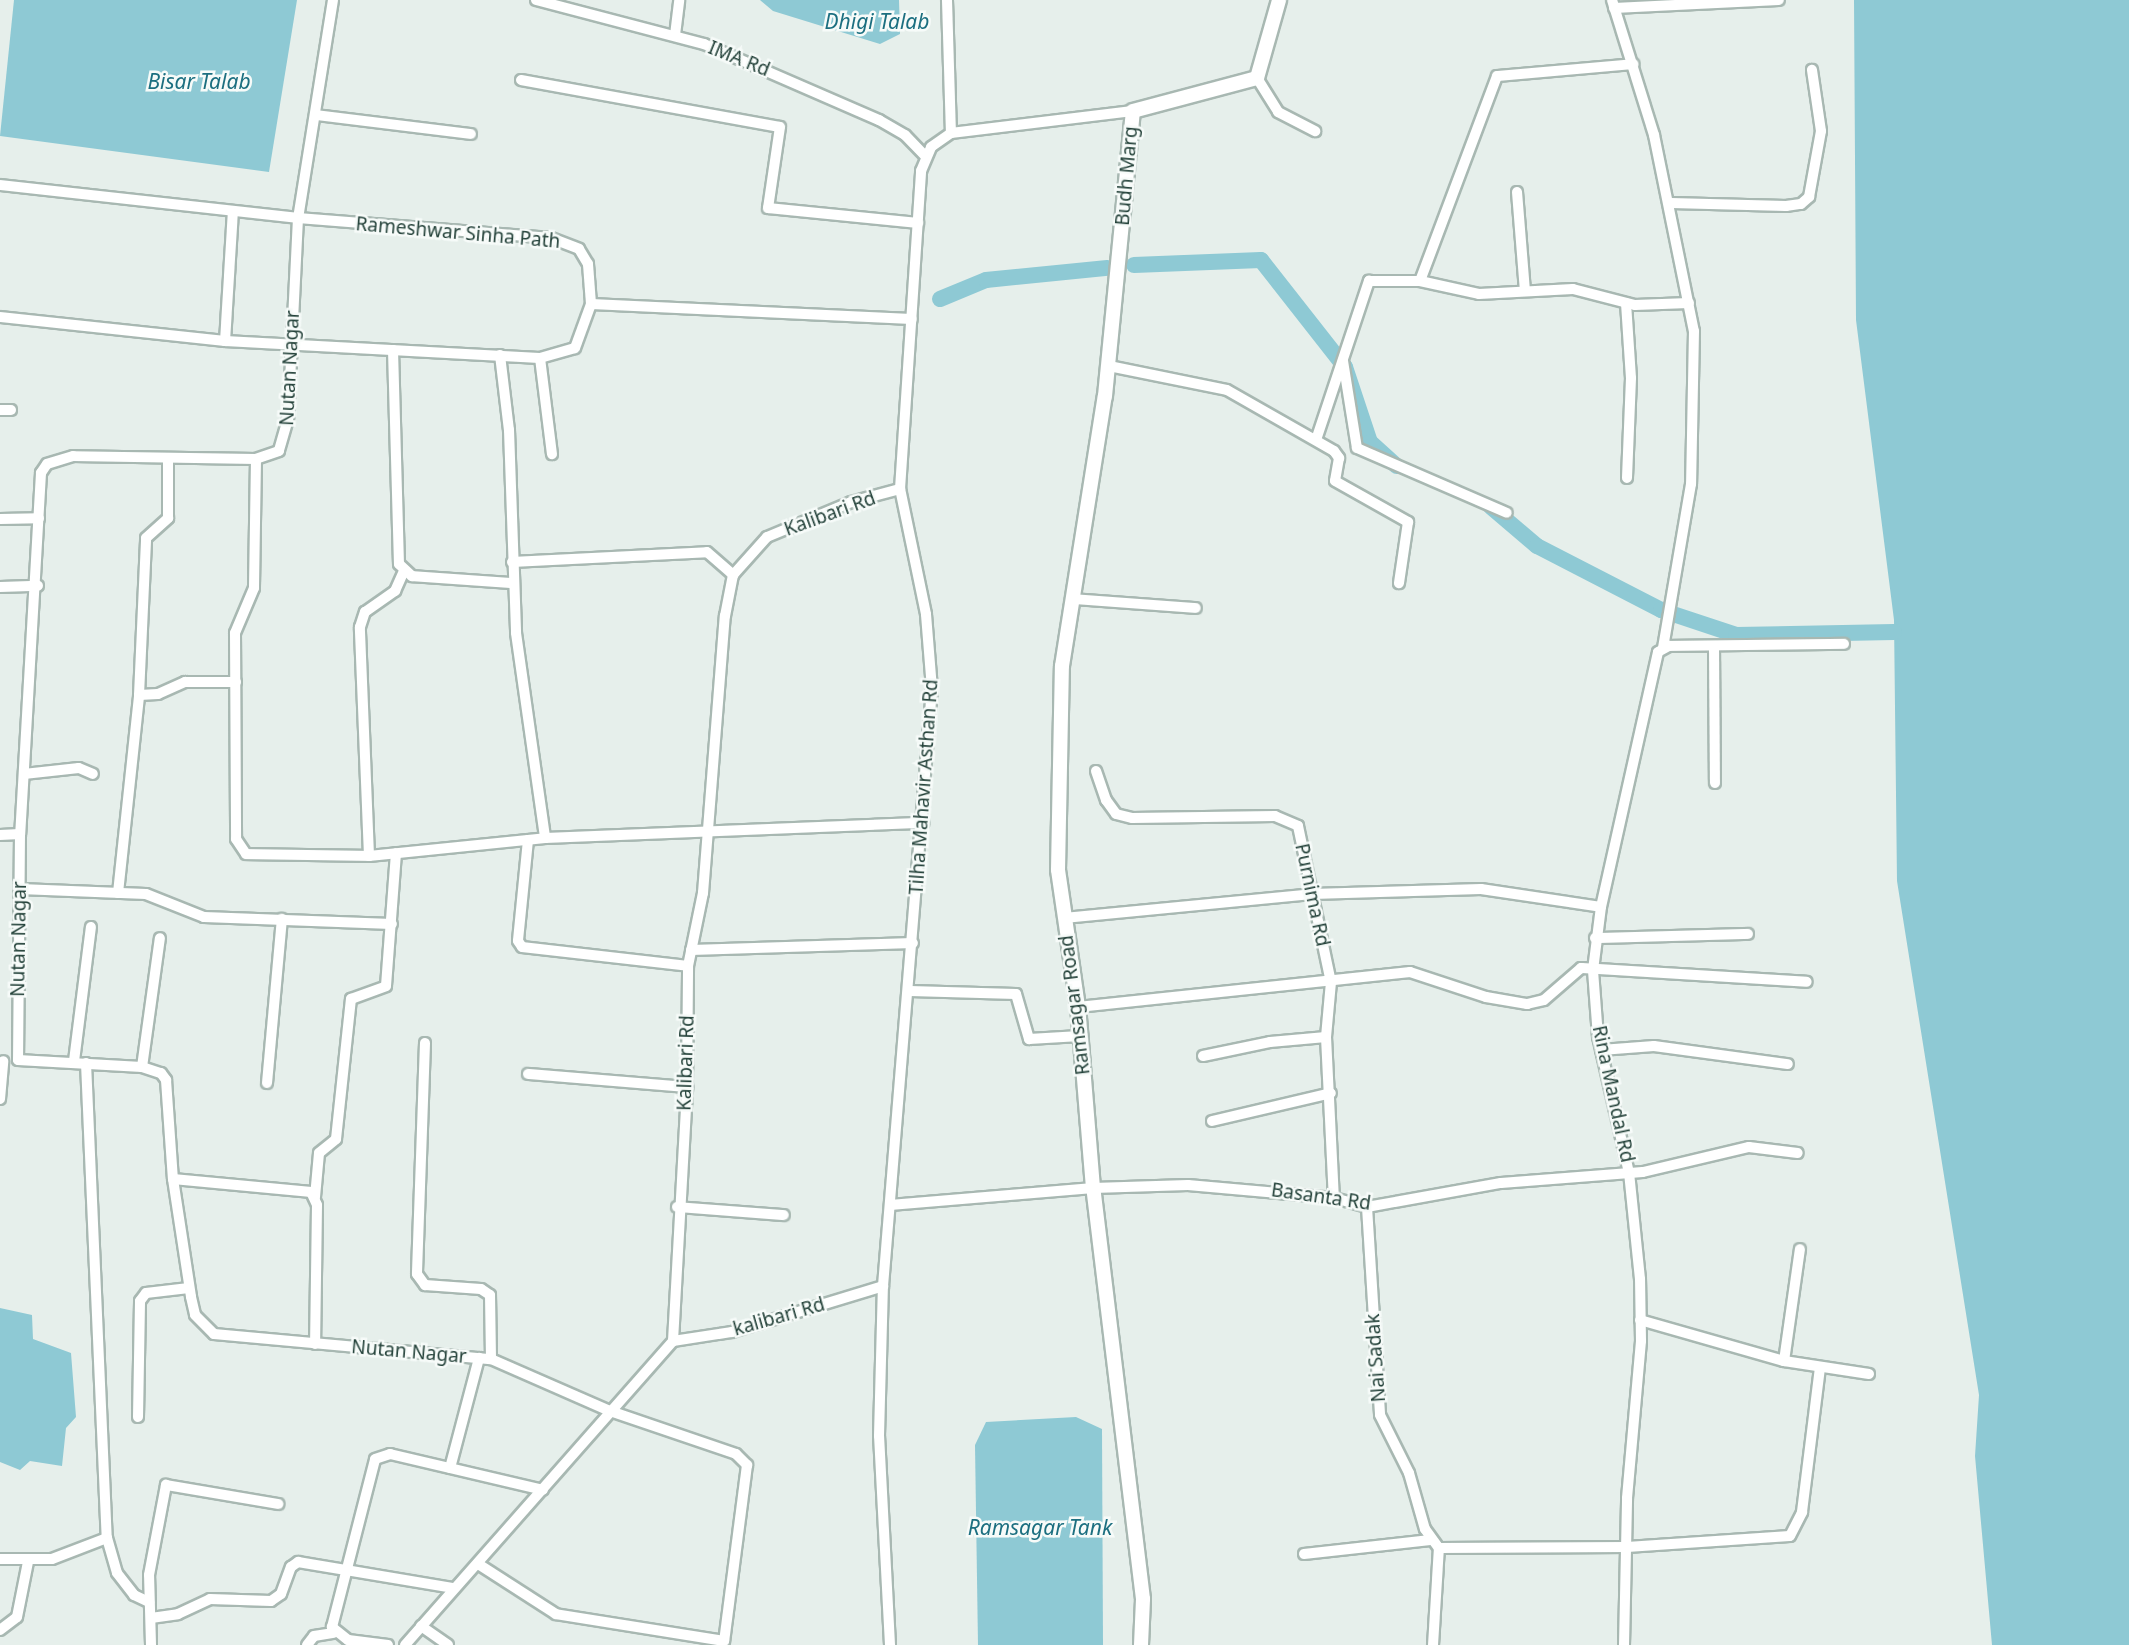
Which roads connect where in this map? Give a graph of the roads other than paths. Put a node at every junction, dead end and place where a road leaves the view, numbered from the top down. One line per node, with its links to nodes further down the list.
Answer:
1 (333, 0): 14 (street, Nutan Nagar)
2 (536, 0): 8 (street, IMA Rd)
3 (679, 0): 8 (street)
4 (947, 0): 16 (street)
5 (1279, 0): 11 (street)
6 (1779, 0): 7 (street)
7 (1613, 4): 9 (street, Rina Mandal Rd)
8 (675, 35): 18 (street, IMA Rd)
9 (1633, 64): 21 (street, Rina Mandal Rd); 25 (street)
10 (1812, 70): 21 (street)
11 (1256, 78): 13 (street, Budh Marg); 15 (street)
12 (521, 80): 24 (street)
13 (1133, 111): 16 (street); 38 (street, Budh Marg)
14 (316, 115): 17 (street); 23 (street, Nutan Nagar)
15 (1315, 131)
16 (951, 132): 18 (street)
17 (471, 134)
18 (925, 156): 24 (street, Tilha Mahavir Asthan Rd)
19 (0, 185): 22 (street, Rameshwar Sinha Path)
20 (1517, 192): 26 (street)
21 (1671, 203): 28 (street, Rina Mandal Rd)
22 (233, 212): 23 (street, Rameshwar Sinha Path); 32 (street)
23 (298, 218): 29 (street, Rameshwar Sinha Path); 33 (street, Nutan Nagar)
24 (918, 223): 31 (street, Tilha Mahavir Asthan Rd)
25 (1420, 281): 26 (street); 37 (street)
26 (1525, 291): 27 (street)
27 (1626, 303): 28 (street); 43 (street)
28 (1689, 303): 58 (street, Rina Mandal Rd)
29 (591, 304): 31 (street); 36 (street)
30 (0, 317): 32 (street)
31 (912, 319): 44 (street, Tilha Mahavir Asthan Rd)
32 (225, 341): 33 (street)
33 (292, 345): 34 (street); 42 (street, Nutan Nagar)
34 (393, 350): 35 (street); 49 (street)
35 (500, 355): 36 (street); 48 (street)
36 (540, 358): 40 (street)
37 (1343, 358): 39 (street); 45 (street)
38 (1109, 366): 39 (street); 55 (street, Ramsagar Road)
39 (1316, 440): 52 (street)
40 (552, 454)
41 (168, 458): 42 (street, Nutan Nagar); 46 (street, Nutan Nagar); 61 (street)
42 (256, 459): 60 (street)
43 (1627, 478)
44 (900, 489): 50 (street, Kalibari Rd); 66 (street, Tilha Mahavir Asthan Rd)
45 (1507, 513)
46 (40, 518): 47 (street); 53 (street, Nutan Nagar)
47 (0, 519)
48 (512, 562): 50 (street); 51 (street)
49 (403, 573): 51 (street); 73 (street)
50 (733, 575): 67 (street, Kalibari Rd)
51 (513, 583): 70 (street)
52 (1399, 583)
53 (38, 586): 54 (street); 63 (street, Nutan Nagar)
54 (0, 587)
55 (1073, 599): 56 (street); 78 (street, Ramsagar Road)
56 (1196, 608)
57 (1844, 644): 59 (street)
58 (1663, 648): 59 (street); 77 (street, Rina Mandal Rd)
59 (1714, 648): 65 (street)
60 (236, 682): 61 (street); 73 (street)
61 (139, 695): 75 (street)
62 (1096, 771): 76 (street, Purnima Rd)
63 (24, 774): 64 (street); 68 (street, Nutan Nagar)
64 (93, 774)
65 (1715, 783)
66 (923, 822): 67 (street); 85 (street, Tilha Mahavir Asthan Rd)
67 (708, 830): 70 (street); 86 (street, Kalibari Rd)
68 (20, 834): 69 (street); 74 (street, Nutan Nagar)
69 (0, 835)
70 (545, 838): 71 (street)
71 (528, 840): 72 (street); 87 (street)
72 (396, 853): 73 (street); 80 (street)
73 (369, 856)
74 (20, 889): 75 (street); 98 (street, Nutan Nagar)
75 (118, 893): 79 (street)
76 (1312, 894): 77 (street); 78 (street); 89 (street, Purnima Rd)
77 (1601, 907): 83 (street, Rina Mandal Rd)
78 (1064, 918): 92 (street, Ramsagar Road)
79 (282, 919): 80 (street); 105 (street)
80 (392, 924): 114 (street)
81 (91, 927): 99 (street)
82 (1748, 934): 83 (street)
83 (1595, 938): 88 (street, Rina Mandal Rd)
84 (160, 939): 103 (street)
85 (913, 943): 86 (street); 91 (street, Tilha Mahavir Asthan Rd)
86 (691, 950): 87 (street, Kalibari Rd)
87 (688, 967): 106 (street, Kalibari Rd)
88 (1593, 970): 89 (street); 90 (street); 96 (street, Rina Mandal Rd)
89 (1331, 982): 92 (street); 94 (street, Purnima Rd)
90 (1807, 982)
91 (910, 991): 93 (street); 116 (street, Tilha Mahavir Asthan Rd)
92 (1078, 1007): 93 (street, Ramsagar Road)
93 (1080, 1035): 113 (street, Ramsagar Road)
94 (1326, 1037): 97 (street); 107 (street, Purnima Rd)
95 (425, 1043): 127 (street)
96 (1601, 1050): 102 (street); 111 (street, Rina Mandal Rd)
97 (1203, 1056)
98 (18, 1060): 99 (street); 100 (street)
99 (74, 1061): 101 (street)
100 (1, 1062): 108 (street)
101 (86, 1063): 103 (street); 136 (street)
102 (1788, 1064)
103 (142, 1067): 112 (street, Nutan Nagar)
104 (527, 1074): 106 (street)
105 (267, 1083)
106 (687, 1087): 117 (street, Kalibari Rd)
107 (1331, 1093): 109 (street); 115 (street, Purnima Rd)
108 (0, 1099)
109 (1212, 1121)
110 (1798, 1153): 111 (street, Basanta Rd)
111 (1629, 1173): 118 (street, Basanta Rd); 123 (street, Rina Mandal Rd)
112 (173, 1179): 114 (street); 122 (street, Nutan Nagar)
113 (1093, 1188): 115 (street, Basanta Rd); 116 (street, Basanta Rd); 157 (street, Ramsagar Road)
114 (315, 1198): 125 (street)
115 (1334, 1198): 118 (street, Basanta Rd)
116 (890, 1205): 121 (street, Tilha Mahavir Asthan Rd)
117 (677, 1207): 119 (street); 124 (street, Kalibari Rd)
118 (1367, 1207): 137 (street, Nai Sadak)
119 (783, 1215)
120 (1800, 1249): 128 (street)
121 (883, 1286): 124 (street, kalibari Rd); 156 (street, Tilha Mahavir Asthan Rd)
122 (189, 1288): 125 (street, Nutan Nagar); 132 (street)
123 (1640, 1320): 128 (street); 138 (street, Rina Mandal Rd)
124 (673, 1341): 131 (street)
125 (314, 1344): 126 (street, Nutan Nagar)
126 (478, 1358): 127 (street, Nutan Nagar); 133 (street)
127 (491, 1359): 131 (street, Nutan Nagar)
128 (1784, 1361): 129 (street)
129 (1820, 1367): 130 (street); 138 (street)
130 (1869, 1374)
131 (610, 1411): 134 (street); 143 (street, Nutan Nagar)
132 (138, 1417)
133 (450, 1468): 134 (street); 144 (street)
134 (542, 1490): 143 (street)
135 (278, 1504): 146 (street)
136 (107, 1538): 142 (street); 146 (street)
137 (1430, 1540): 139 (street); 140 (street)
138 (1627, 1547): 139 (street); 159 (street, Rina Mandal Rd)
139 (1439, 1548): 158 (street)
140 (1304, 1555)
141 (0, 1559): 142 (street)
142 (28, 1562): 149 (street)
143 (478, 1564): 145 (street)
144 (345, 1569): 145 (street); 147 (street); 150 (street)
145 (454, 1588): 148 (street)
146 (149, 1602): 147 (street)
147 (151, 1618): 151 (street)
148 (421, 1626): 154 (street); 155 (street)
149 (0, 1630)
150 (334, 1633): 152 (street); 153 (street)
151 (151, 1645)
152 (307, 1645)
153 (388, 1645)
154 (405, 1645)
155 (448, 1645)
156 (890, 1645)
157 (1141, 1645)
158 (1433, 1645)
159 (1624, 1645)

